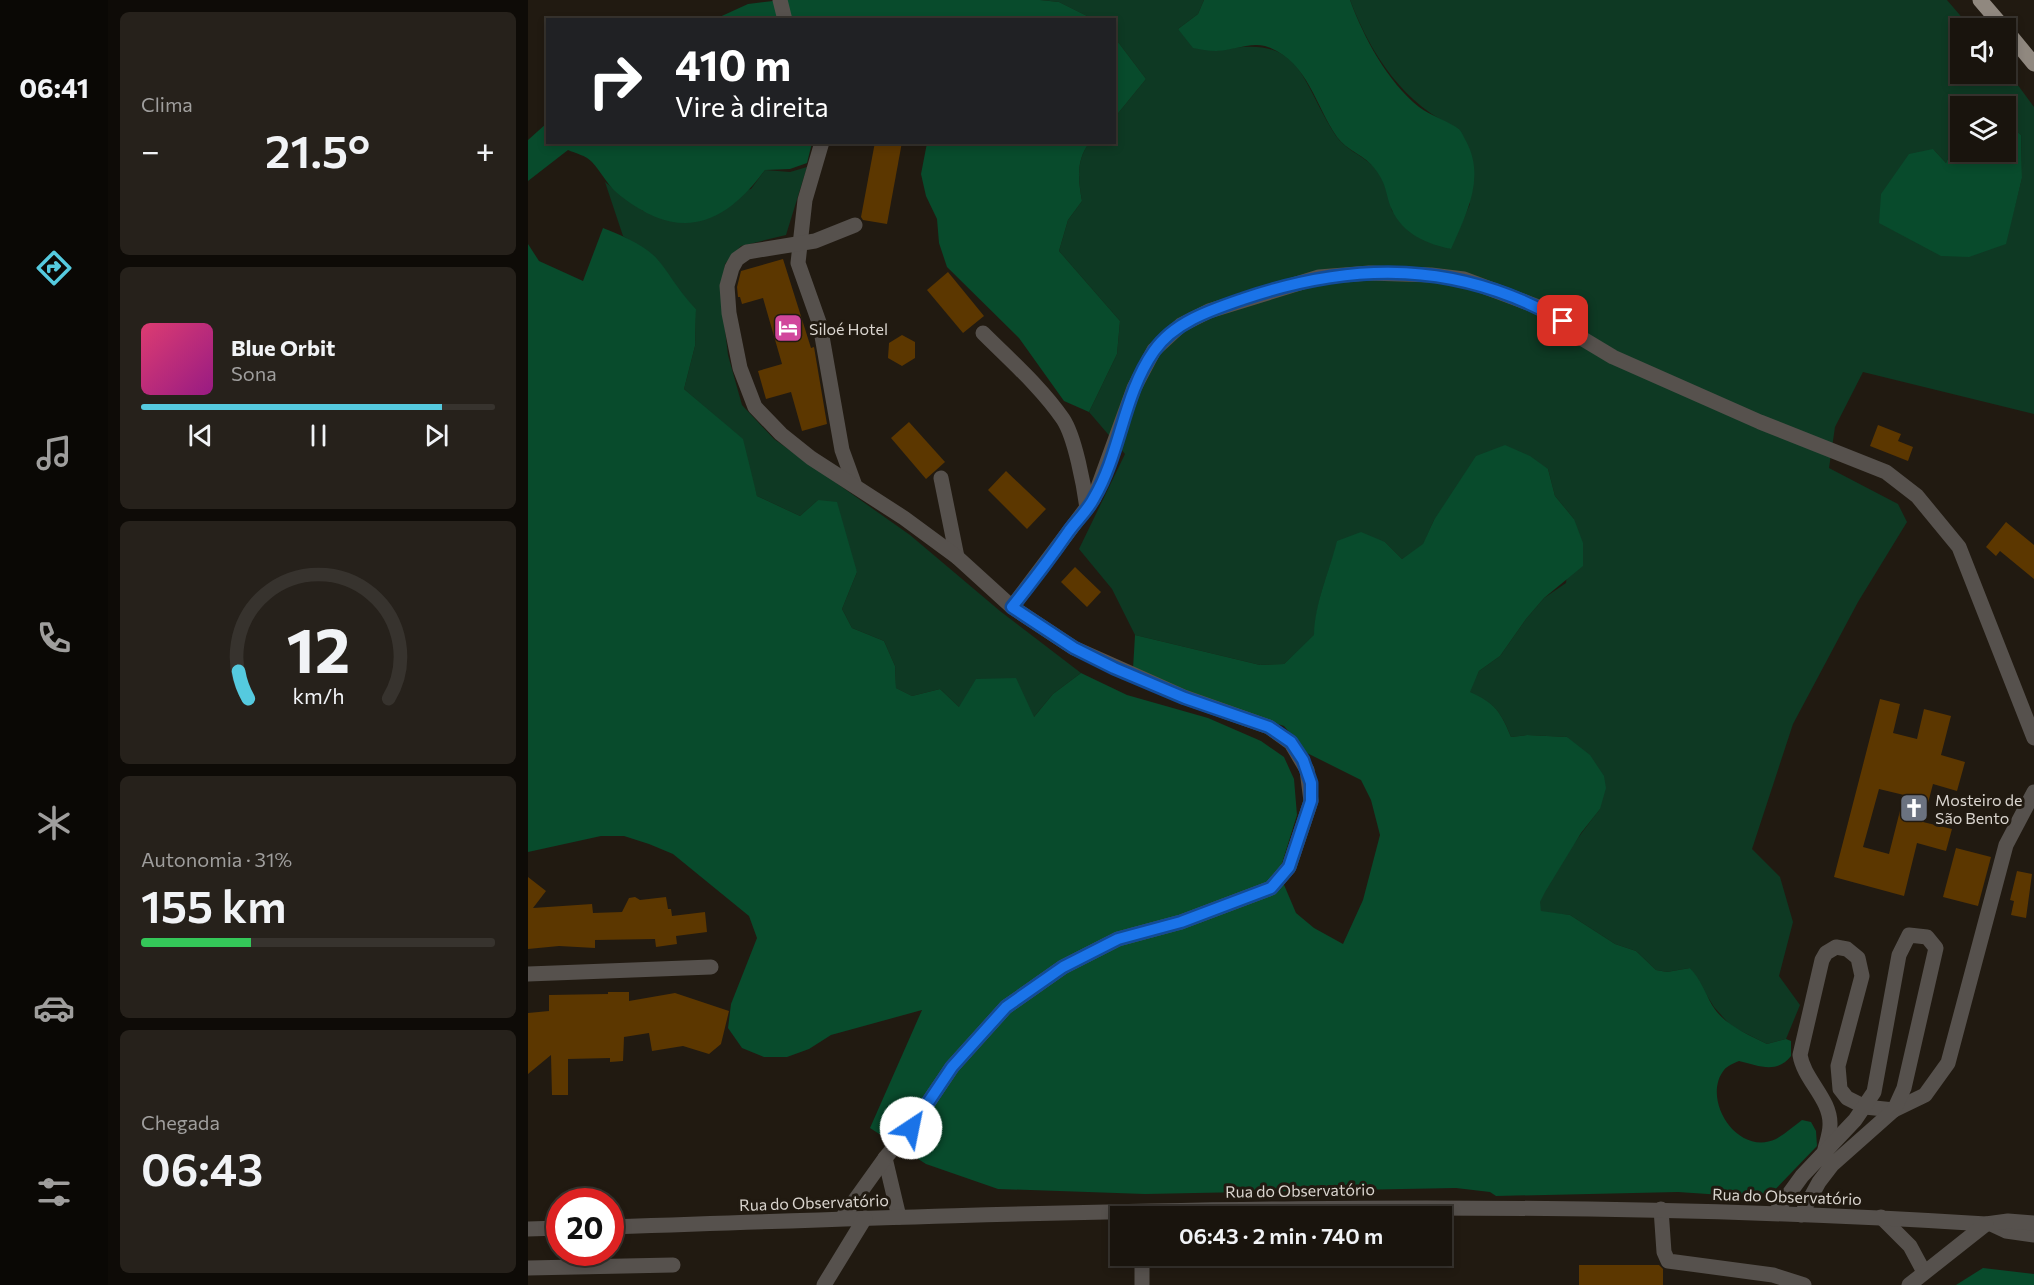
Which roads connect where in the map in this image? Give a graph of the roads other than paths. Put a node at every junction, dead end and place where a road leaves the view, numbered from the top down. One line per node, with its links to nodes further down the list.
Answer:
1 (780, 0): 3 (street)
2 (1980, 0): 4 (main road)
3 (784, 18)
4 (1996, 18)
5 (2016, 42): 6 (main road)
6 (2034, 64)
7 (821, 144): 9 (street)
8 (855, 225): 9 (street)
9 (802, 241): 12 (street); 12 (street)
10 (983, 333): 13 (street)
11 (941, 478): 14 (street)
12 (854, 483): 14 (street)
13 (1087, 508): 15 (street); 16 (street)
14 (957, 557): 15 (street)
15 (1012, 607): 23 (street)
16 (2034, 738)
17 (2034, 792): 21 (street)
18 (711, 967): 19 (street)
19 (528, 974)
20 (1865, 1107): 21 (street); 21 (street); 22 (street); 22 (street)
21 (1894, 1110): 28 (street)
22 (1825, 1149): 26 (street)
23 (885, 1158): 29 (street); 31 (street)
24 (1452, 1207): 25 (street, Rua do Observatório)
25 (1661, 1209): 26 (street, Rua do Observatório); 45 (street)
26 (1775, 1213): 28 (street, Rua do Observatório)
27 (1110, 1214): 29 (street, Rua do Observatório)
28 (1802, 1215): 30 (street, Rua do Observatório)
29 (899, 1217): 32 (street, Rua do Observatório)
30 (1881, 1217): 34 (street, Rua do Observatório); 42 (street)
31 (842, 1218): 32 (street, Rua do Observatório); 35 (street, Rua do Observatório)
32 (865, 1218): 43 (street)
33 (2034, 1223): 34 (street, Rua do Observatório)
34 (1988, 1224): 38 (street, Rua do Observatório); 42 (street)
35 (624, 1226)
36 (546, 1228): 37 (street)
37 (528, 1229)
38 (2034, 1235)
39 (673, 1265): 41 (street)
40 (1142, 1266): 44 (street)
41 (528, 1268)
42 (1924, 1272): 46 (street)
43 (824, 1285)
44 (1142, 1285)
45 (1804, 1285)
46 (1909, 1285)

